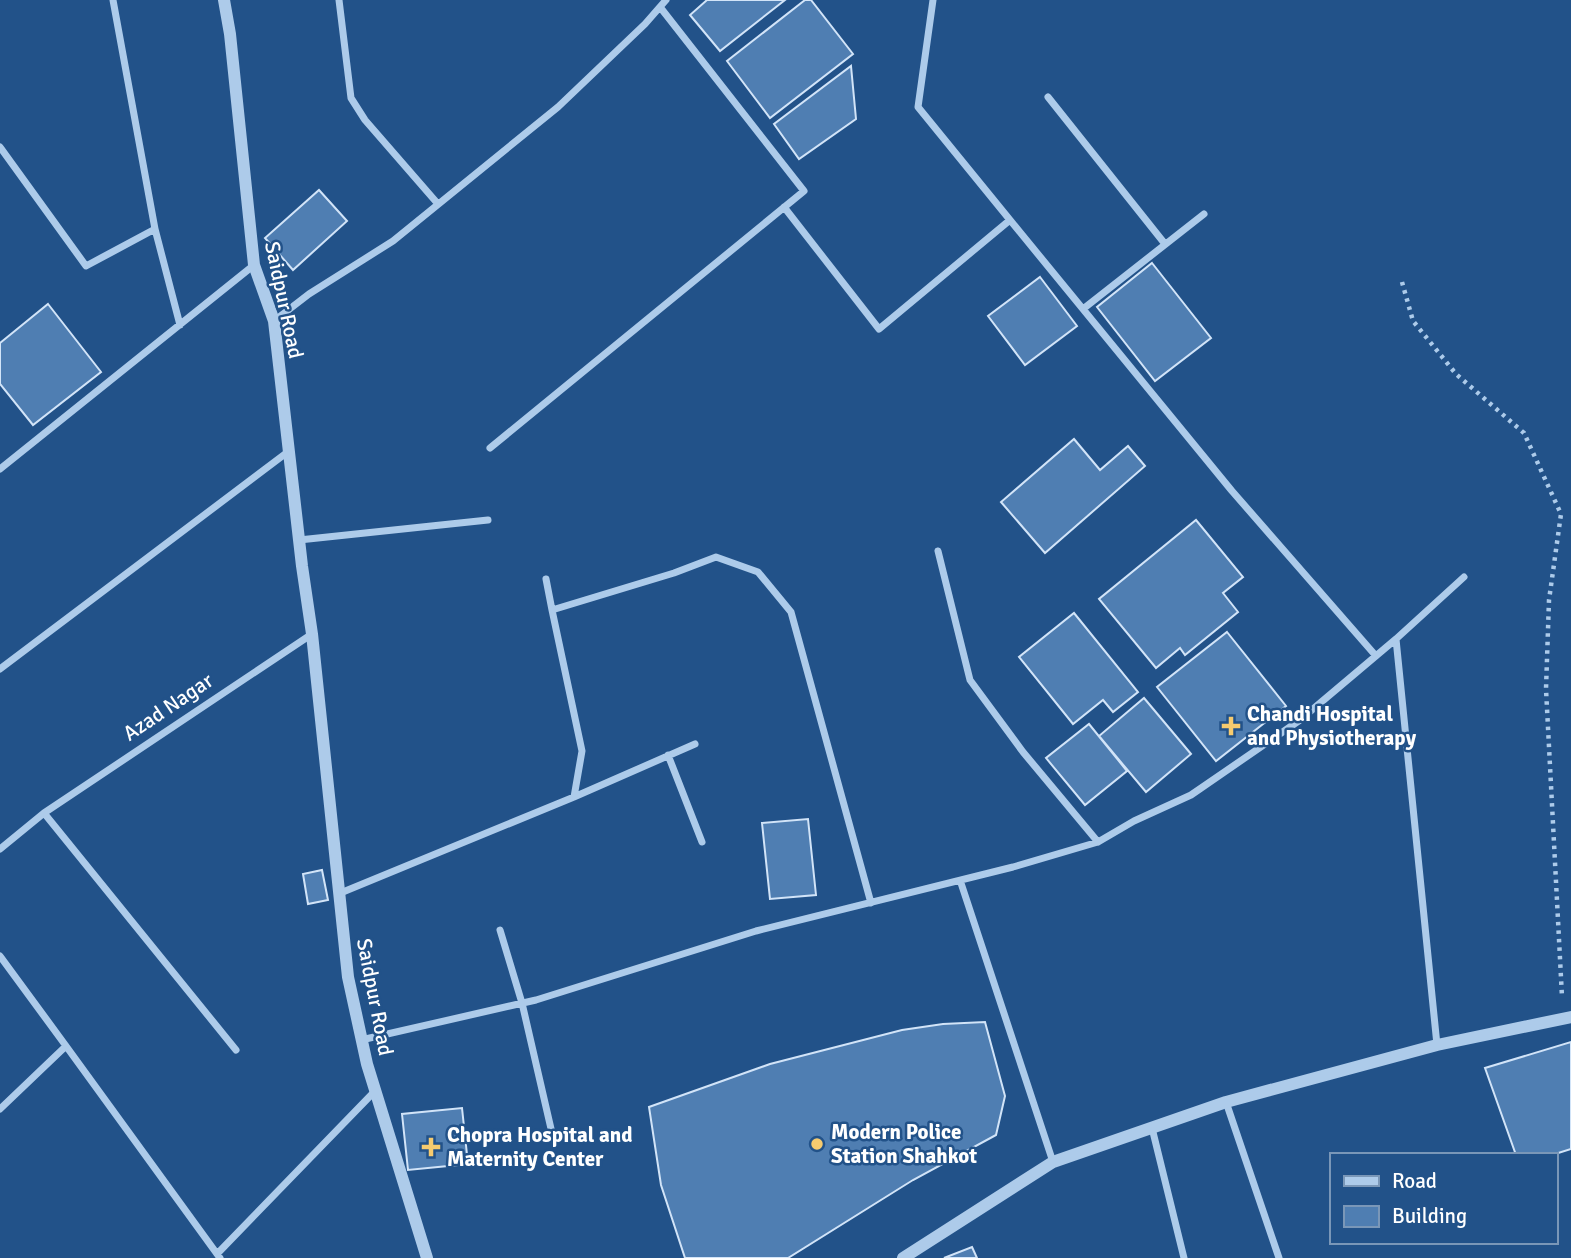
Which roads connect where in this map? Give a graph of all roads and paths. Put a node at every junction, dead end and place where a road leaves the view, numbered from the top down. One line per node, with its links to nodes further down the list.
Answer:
1 (113, 0): 12 (street)
2 (224, 0): 14 (street, Saidpur Road)
3 (339, 0): 8 (street)
4 (933, 0): 11 (street)
5 (663, 3): 8 (street); 9 (street)
6 (1048, 97): 13 (street)
7 (0, 147): 12 (street)
8 (438, 204): 17 (street)
9 (784, 207): 11 (street); 19 (street)
10 (1204, 214): 13 (street)
11 (1010, 220): 16 (street)
12 (155, 229): 18 (street)
13 (1165, 244): 16 (street)
14 (254, 265): 17 (street, Saidpur Road); 18 (street)
15 (1402, 282): 45 (path)
16 (1083, 309): 30 (street)
17 (274, 321): 20 (street, Saidpur Road)
18 (180, 325): 21 (street)
19 (490, 448)
20 (289, 451): 23 (street, Saidpur Road); 31 (street)
21 (0, 468)
22 (488, 520): 23 (street)
23 (299, 540): 28 (street, Saidpur Road)
24 (938, 551): 37 (street)
25 (1464, 577): 29 (street)
26 (546, 579): 27 (street)
27 (552, 610): 34 (street); 41 (street)
28 (312, 634): 35 (street, Azad Nagar); 40 (street, Saidpur Road)
29 (1396, 639): 30 (street); 47 (street)
30 (1376, 656): 37 (street)
31 (0, 669)
32 (695, 744): 33 (street)
33 (668, 755): 34 (street); 36 (street)
34 (574, 797): 40 (street)
35 (44, 813): 38 (street, Azad Nagar); 49 (street)
36 (702, 842)
37 (1098, 842): 39 (street)
38 (0, 849)
39 (960, 880): 41 (street); 55 (street)
40 (338, 894): 46 (street, Saidpur Road)
41 (870, 903): 44 (street)
42 (500, 930): 44 (street)
43 (0, 956): 48 (street)
44 (522, 1003): 46 (street); 54 (street)
45 (1567, 1018): 47 (street)
46 (361, 1040): 50 (street, Saidpur Road)
47 (1437, 1045): 51 (street)
48 (66, 1046): 52 (street); 56 (street)
49 (236, 1050)
50 (375, 1091): 56 (street); 57 (street, Saidpur Road)
51 (1226, 1102): 53 (street); 60 (street)
52 (0, 1109)
53 (1152, 1128): 55 (street); 59 (street)
54 (552, 1133)
55 (1054, 1162): 58 (street)
56 (218, 1256)
57 (427, 1258)
58 (903, 1258)
59 (1184, 1258)
60 (1279, 1258)

